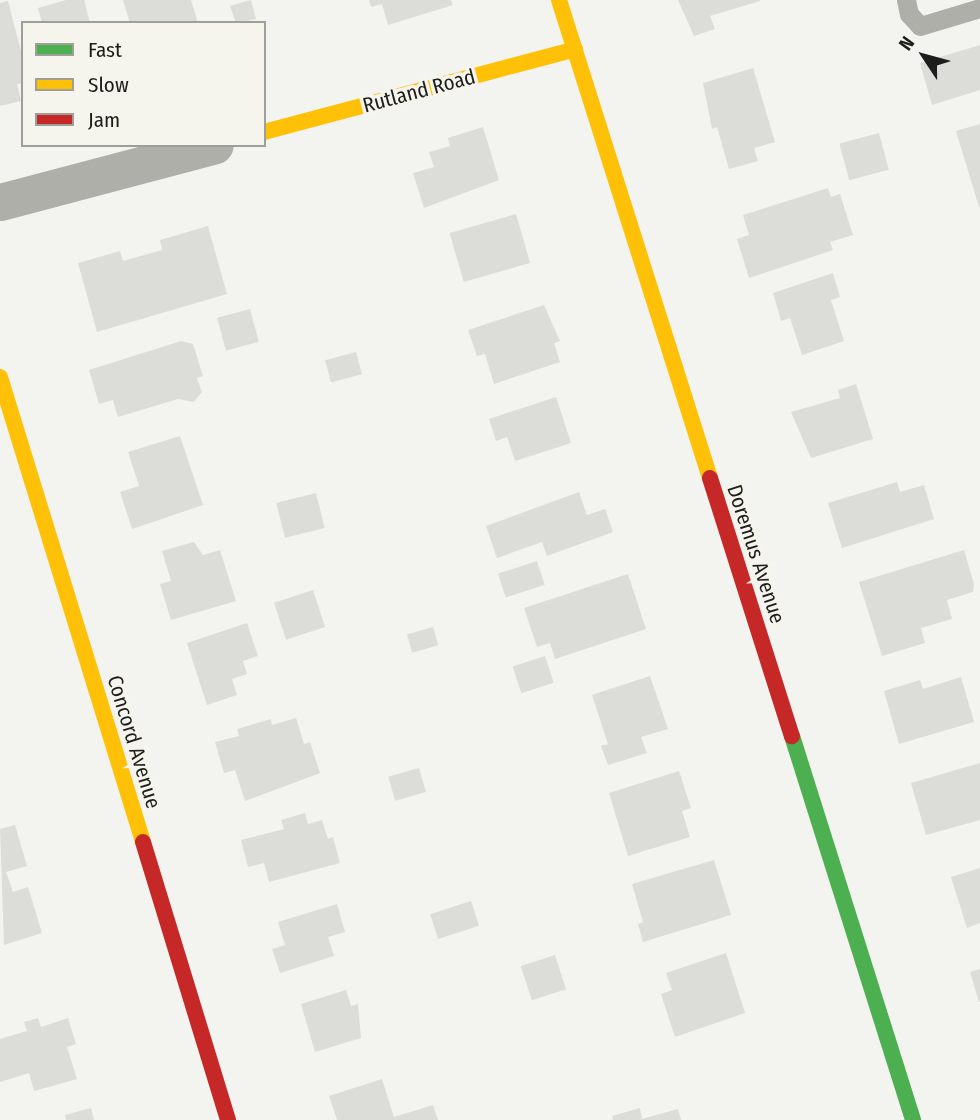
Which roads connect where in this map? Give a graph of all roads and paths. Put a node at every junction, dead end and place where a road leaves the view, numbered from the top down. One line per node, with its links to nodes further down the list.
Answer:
1 (559, 0): 4 (street, Doremus Avenue)
2 (906, 0): 3 (lane)
3 (980, 8)
4 (575, 49): 5 (street, Rutland Road); 10 (street, Doremus Avenue)
5 (266, 131)
6 (207, 147): 7 (street)
7 (0, 202)
8 (0, 377): 9 (street, Concord Avenue)
9 (228, 1120)
10 (913, 1120)

